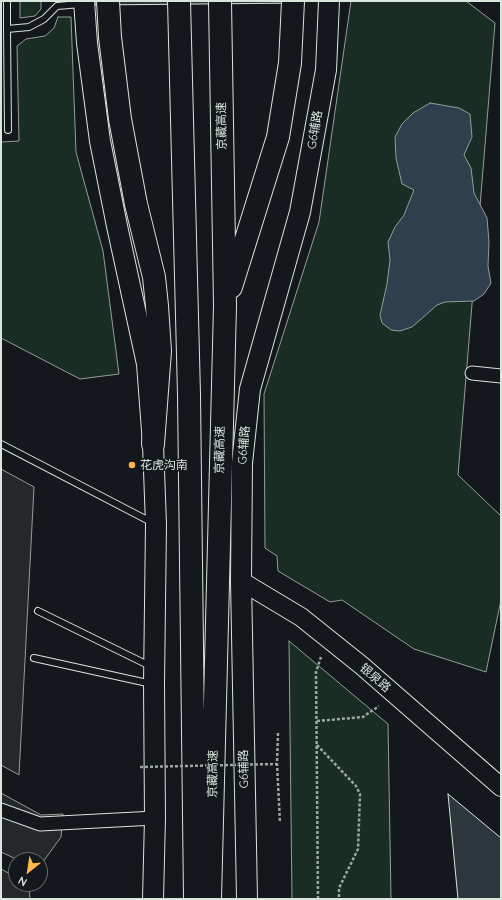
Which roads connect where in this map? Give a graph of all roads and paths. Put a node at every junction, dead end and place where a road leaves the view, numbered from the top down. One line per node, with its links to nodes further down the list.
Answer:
1 (7, 1): 10 (lane)
2 (108, 1): 17 (highway)
3 (179, 1): 35 (highway, 京藏高速)
4 (220, 1): 13 (highway, 京藏高速)
5 (281, 1): 12 (highway)
6 (293, 1): 12 (highway)
7 (329, 1): 19 (main road, G6辅路)
8 (84, 2): 9 (lane); 17 (main road)
9 (55, 4): 10 (lane)
10 (7, 29): 11 (lane)
11 (8, 130)
12 (278, 137): 13 (highway)
13 (225, 306): 36 (highway, 京藏高速)
14 (472, 373): 15 (street)
15 (501, 376)
16 (1, 444): 18 (lane)
17 (153, 444): 18 (main road)
18 (156, 524): 23 (main road)
19 (241, 581): 30 (main road, 银泉路); 37 (main road, G6辅路)
20 (38, 611): 23 (lane)
21 (321, 657): 25 (path)
22 (34, 658): 23 (lane)
23 (154, 677): 32 (main road)
24 (379, 706): 25 (path)
25 (316, 721): 27 (path)
26 (278, 733): 28 (path)
27 (317, 744): 38 (path); 39 (path)
28 (277, 764): 29 (path, bridge); 33 (path)
29 (140, 767)
30 (501, 787)
31 (1, 810): 32 (street)
32 (155, 818): 34 (main road)
33 (280, 823)
34 (153, 899)
35 (195, 899)
36 (210, 899)
37 (246, 899)
38 (318, 899)
39 (339, 899)

